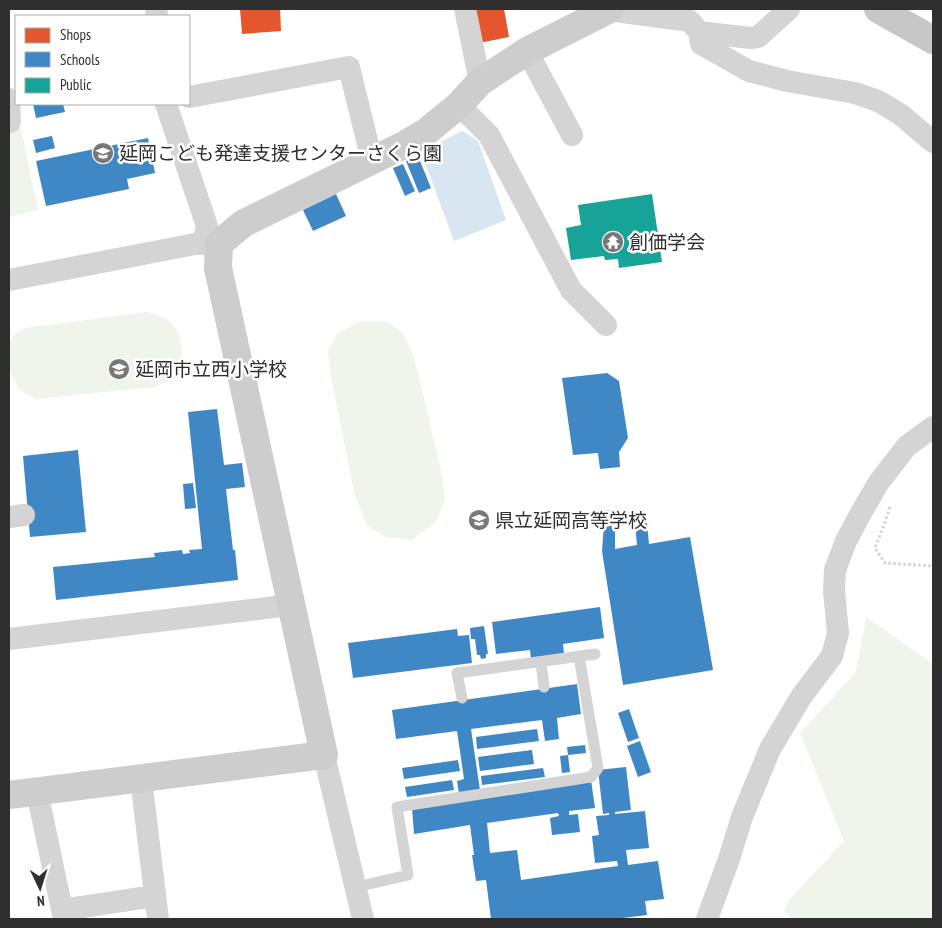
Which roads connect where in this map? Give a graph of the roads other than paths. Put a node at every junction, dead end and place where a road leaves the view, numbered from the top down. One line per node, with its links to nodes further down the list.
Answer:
1 (465, 9): 8 (street)
2 (789, 9): 5 (street)
3 (878, 9): 6 (main road)
4 (603, 11): 5 (street); 7 (street)
5 (699, 32): 15 (street)
6 (933, 40)
7 (527, 51): 8 (street); 14 (street)
8 (480, 82): 12 (street)
9 (190, 97): 16 (street)
10 (9, 99): 13 (street)
11 (166, 105): 17 (street)
12 (460, 105): 16 (street); 19 (street)
13 (9, 122)
14 (572, 134)
15 (933, 142)
16 (372, 161): 17 (street)
17 (211, 244): 18 (street); 21 (street)
18 (9, 280)
19 (606, 325)
20 (933, 427): 37 (street)
21 (291, 605): 22 (street); 28 (street)
22 (9, 639)
23 (596, 654): 24 (lane)
24 (579, 656): 25 (lane); 32 (lane)
25 (541, 662): 26 (lane); 27 (lane)
26 (544, 686)
27 (462, 698)
28 (324, 755): 29 (street); 32 (street)
29 (141, 779): 30 (street); 33 (street)
30 (36, 792): 31 (street); 34 (street)
31 (9, 795)
32 (356, 887): 36 (street)
33 (156, 896): 34 (street); 35 (street)
34 (63, 915)
35 (158, 919)
36 (363, 919)
37 (707, 919)

